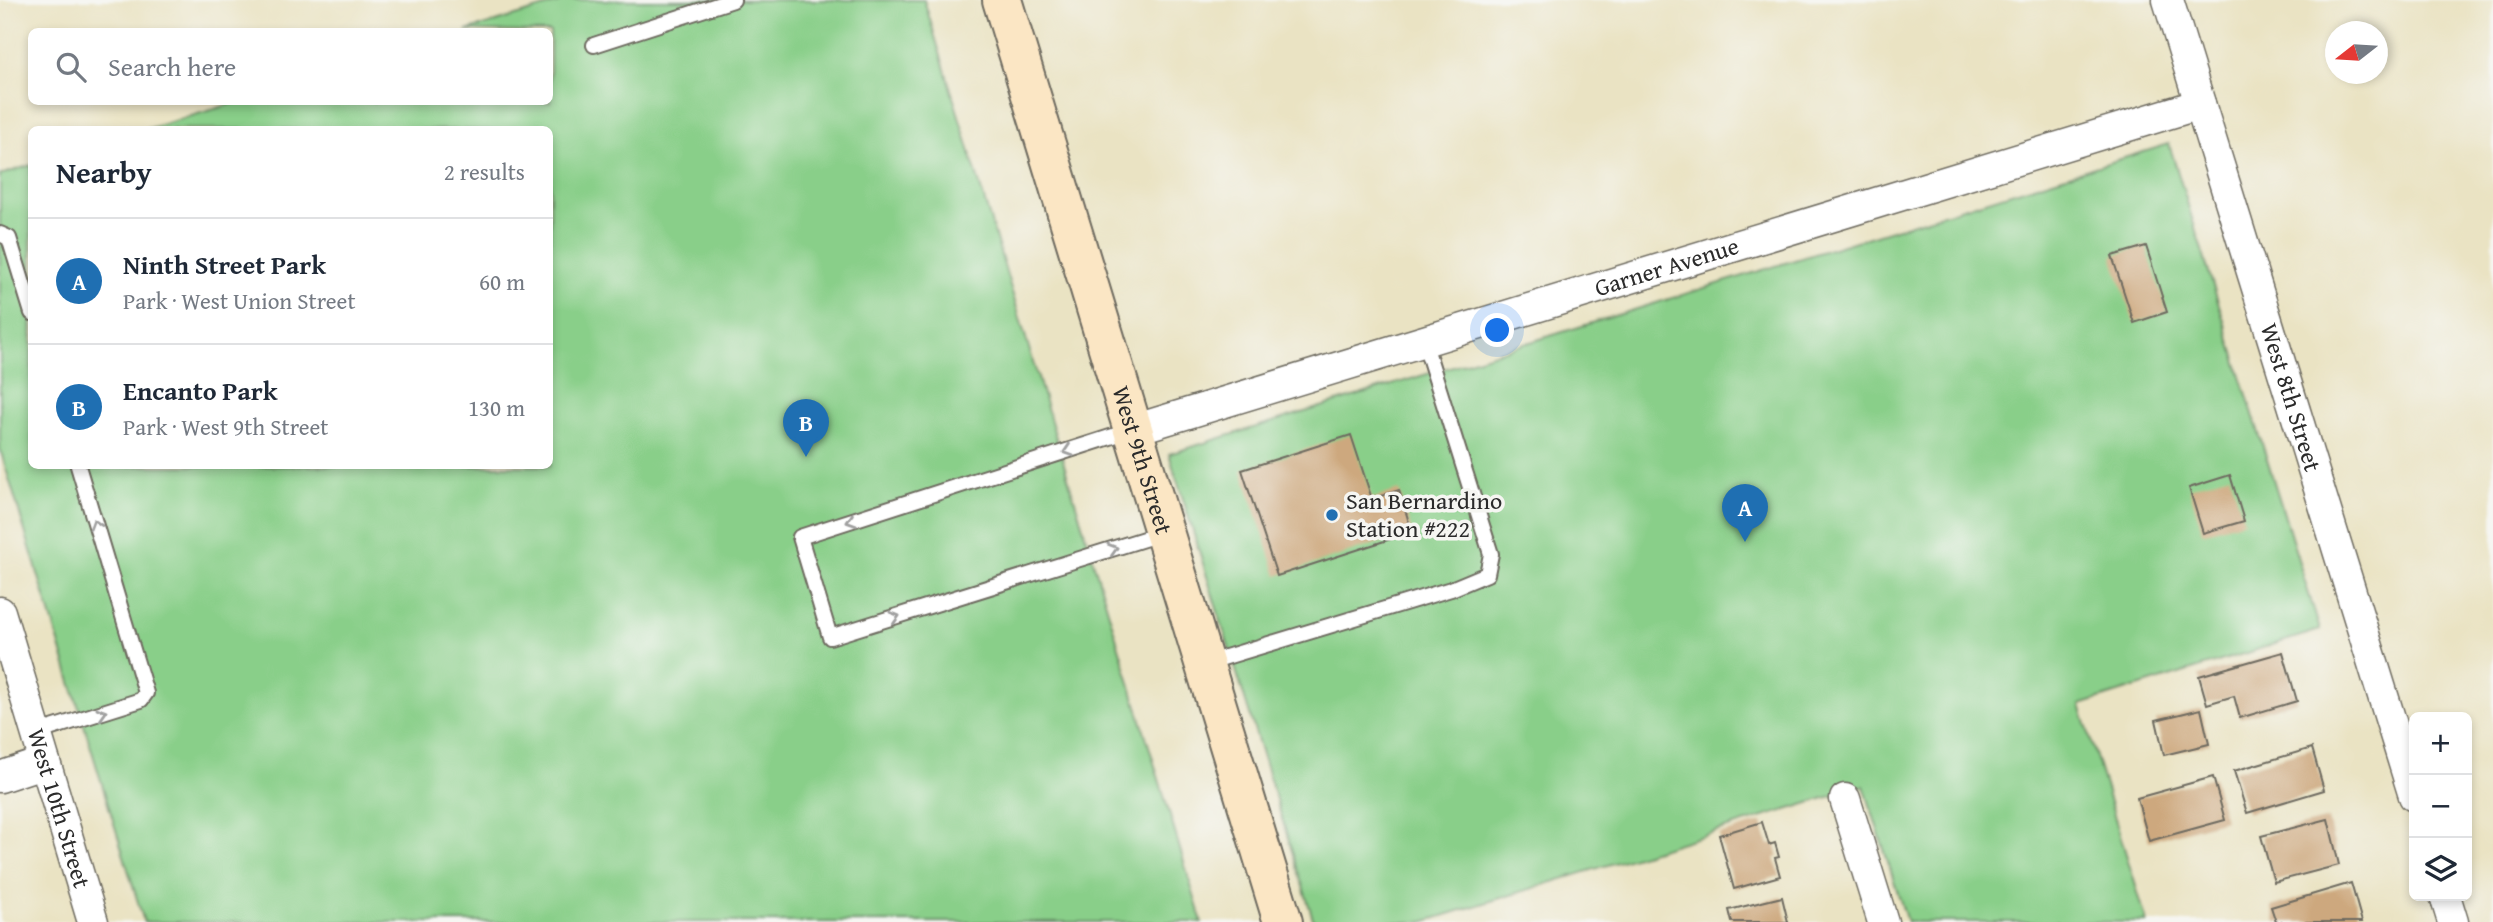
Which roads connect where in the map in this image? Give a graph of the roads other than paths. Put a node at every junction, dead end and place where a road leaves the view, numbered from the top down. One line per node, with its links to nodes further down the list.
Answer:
1 (733, 0): 4 (lane)
2 (1002, 0): 9 (street, West 9th Street)
3 (2168, 0): 5 (street, West 8th Street)
4 (594, 45)
5 (2200, 104): 8 (street, Garner Avenue); 17 (street, West 8th Street)
6 (0, 234): 7 (lane)
7 (28, 300)
8 (1424, 341): 9 (street, Garner Avenue); 13 (lane)
9 (1133, 430): 11 (street, West 9th Street); 11 (lane, one-way to 11)
10 (79, 469): 14 (lane, one-way to 10)
11 (1164, 533): 13 (street, West 9th Street)
12 (0, 612): 14 (street, West 10th Street)
13 (1204, 663): 21 (street, West 9th Street)
14 (36, 733): 15 (street, West 10th Street)
15 (45, 762): 16 (street); 20 (street, West 10th Street)
16 (0, 778)
17 (2409, 780)
18 (1845, 799): 22 (street)
19 (2447, 901): 23 (street)
20 (93, 922)
21 (1283, 922)
22 (1883, 922)
23 (2453, 922)

